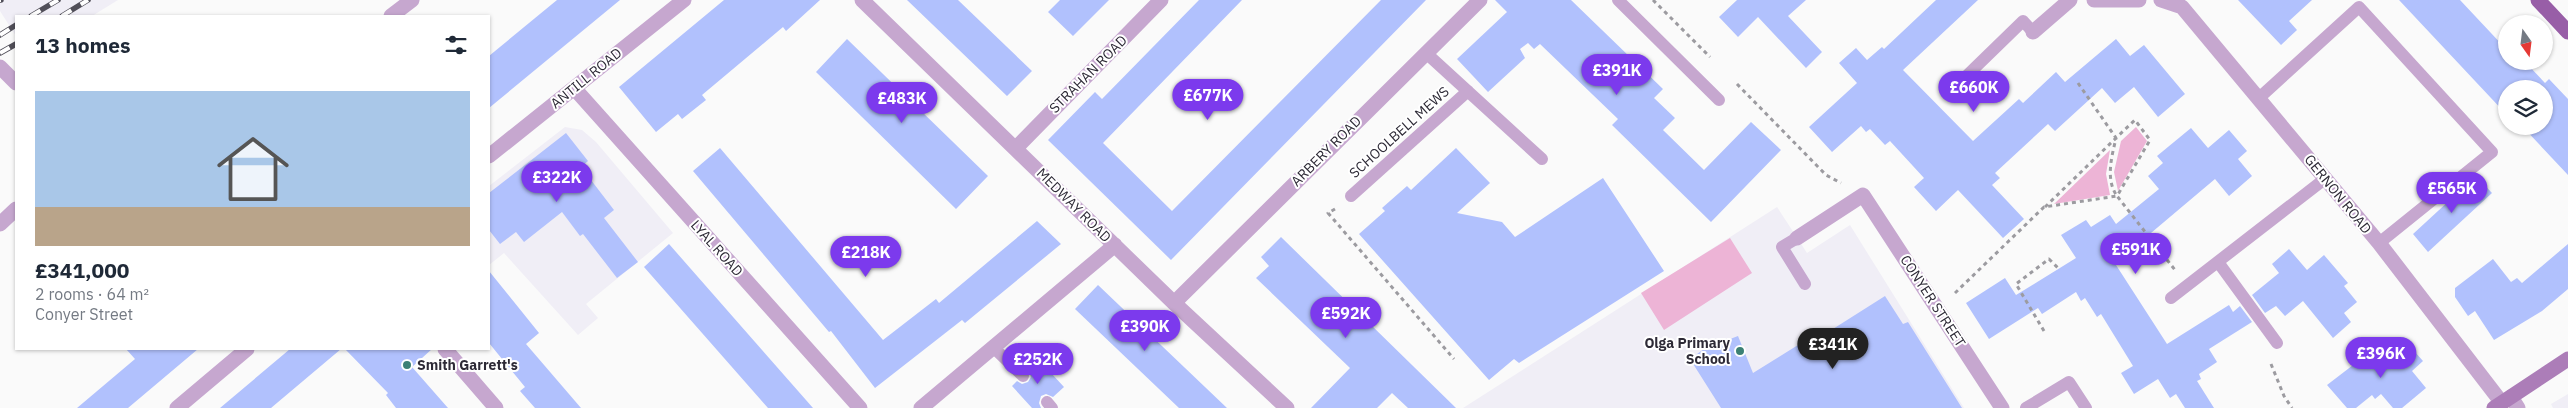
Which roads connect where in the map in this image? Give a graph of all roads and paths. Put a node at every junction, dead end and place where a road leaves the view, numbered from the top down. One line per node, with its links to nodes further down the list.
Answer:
1 (412, 0): 14 (street)
2 (684, 0): 23 (street, ANTILL ROAD)
3 (862, 0): 29 (street, MEDWAY ROAD)
4 (1161, 0): 29 (street, STRAHAN ROAD)
5 (1480, 0): 17 (street, ARBERY ROAD)
6 (1618, 0): 27 (lane)
7 (1653, 0): 18 (path)
8 (2070, 0): 15 (street)
9 (2094, 0): 10 (street)
10 (2139, 0)
11 (2161, 0): 13 (street, GERNON ROAD)
12 (2538, 0): 16 (main road)
13 (2186, 4): 26 (street, GERNON ROAD)
14 (392, 15)
15 (2033, 32): 25 (lane)
16 (2568, 32)
17 (1426, 52): 24 (lane, SCHOOLBELL MEWS); 47 (street, ARBERY ROAD)
18 (1716, 63)
19 (0, 67): 21 (street)
20 (1729, 77): 33 (path)
21 (15, 82)
22 (2078, 83): 28 (path)
23 (574, 88): 30 (street, ANTILL ROAD); 60 (street, LYAL ROAD)
24 (1468, 91): 31 (lane, SCHOOLBELL MEWS); 34 (lane, SCHOOLBELL MEWS)
25 (1951, 91)
26 (2259, 98): 32 (street, GERNON ROAD); 40 (lane)
27 (1719, 100)
28 (2116, 138): 35 (path); 35 (path); 36 (path)
29 (1016, 148): 41 (street, MEDWAY ROAD)
30 (490, 155)
31 (1542, 159)
32 (2326, 178): 40 (street, GERNON ROAD); 42 (lane)
33 (1863, 195): 39 (street); 48 (street, CONYER STREET)
34 (1351, 196): 54 (path)
35 (2117, 196): 36 (path); 45 (path)
36 (2044, 207): 48 (path)
37 (15, 210): 38 (street)
38 (0, 224)
39 (1797, 238): 44 (lane)
40 (2379, 243): 57 (street, GERNON ROAD)
41 (1115, 245): 47 (street, MEDWAY ROAD); 51 (street)
42 (2218, 262): 45 (lane); 50 (lane)
43 (2058, 269): 49 (path)
44 (1805, 284)
45 (2187, 286): 46 (lane)
46 (2171, 298)
47 (1174, 304): 62 (street, MEDWAY ROAD)
48 (1938, 309): 63 (street, CONYER STREET)
49 (2044, 331)
50 (2277, 343): 66 (path)
51 (994, 348): 56 (lane); 61 (street)
52 (246, 350): 58 (street)
53 (446, 350): 59 (street)
54 (1454, 359)
55 (2568, 359): 57 (main road)
56 (1023, 376)
57 (2506, 404)
58 (177, 408)
59 (496, 408)
60 (860, 408)
61 (921, 408)
62 (1287, 408)
63 (2002, 408)
64 (2026, 408): 65 (lane)
65 (2086, 408)
66 (2292, 408)

